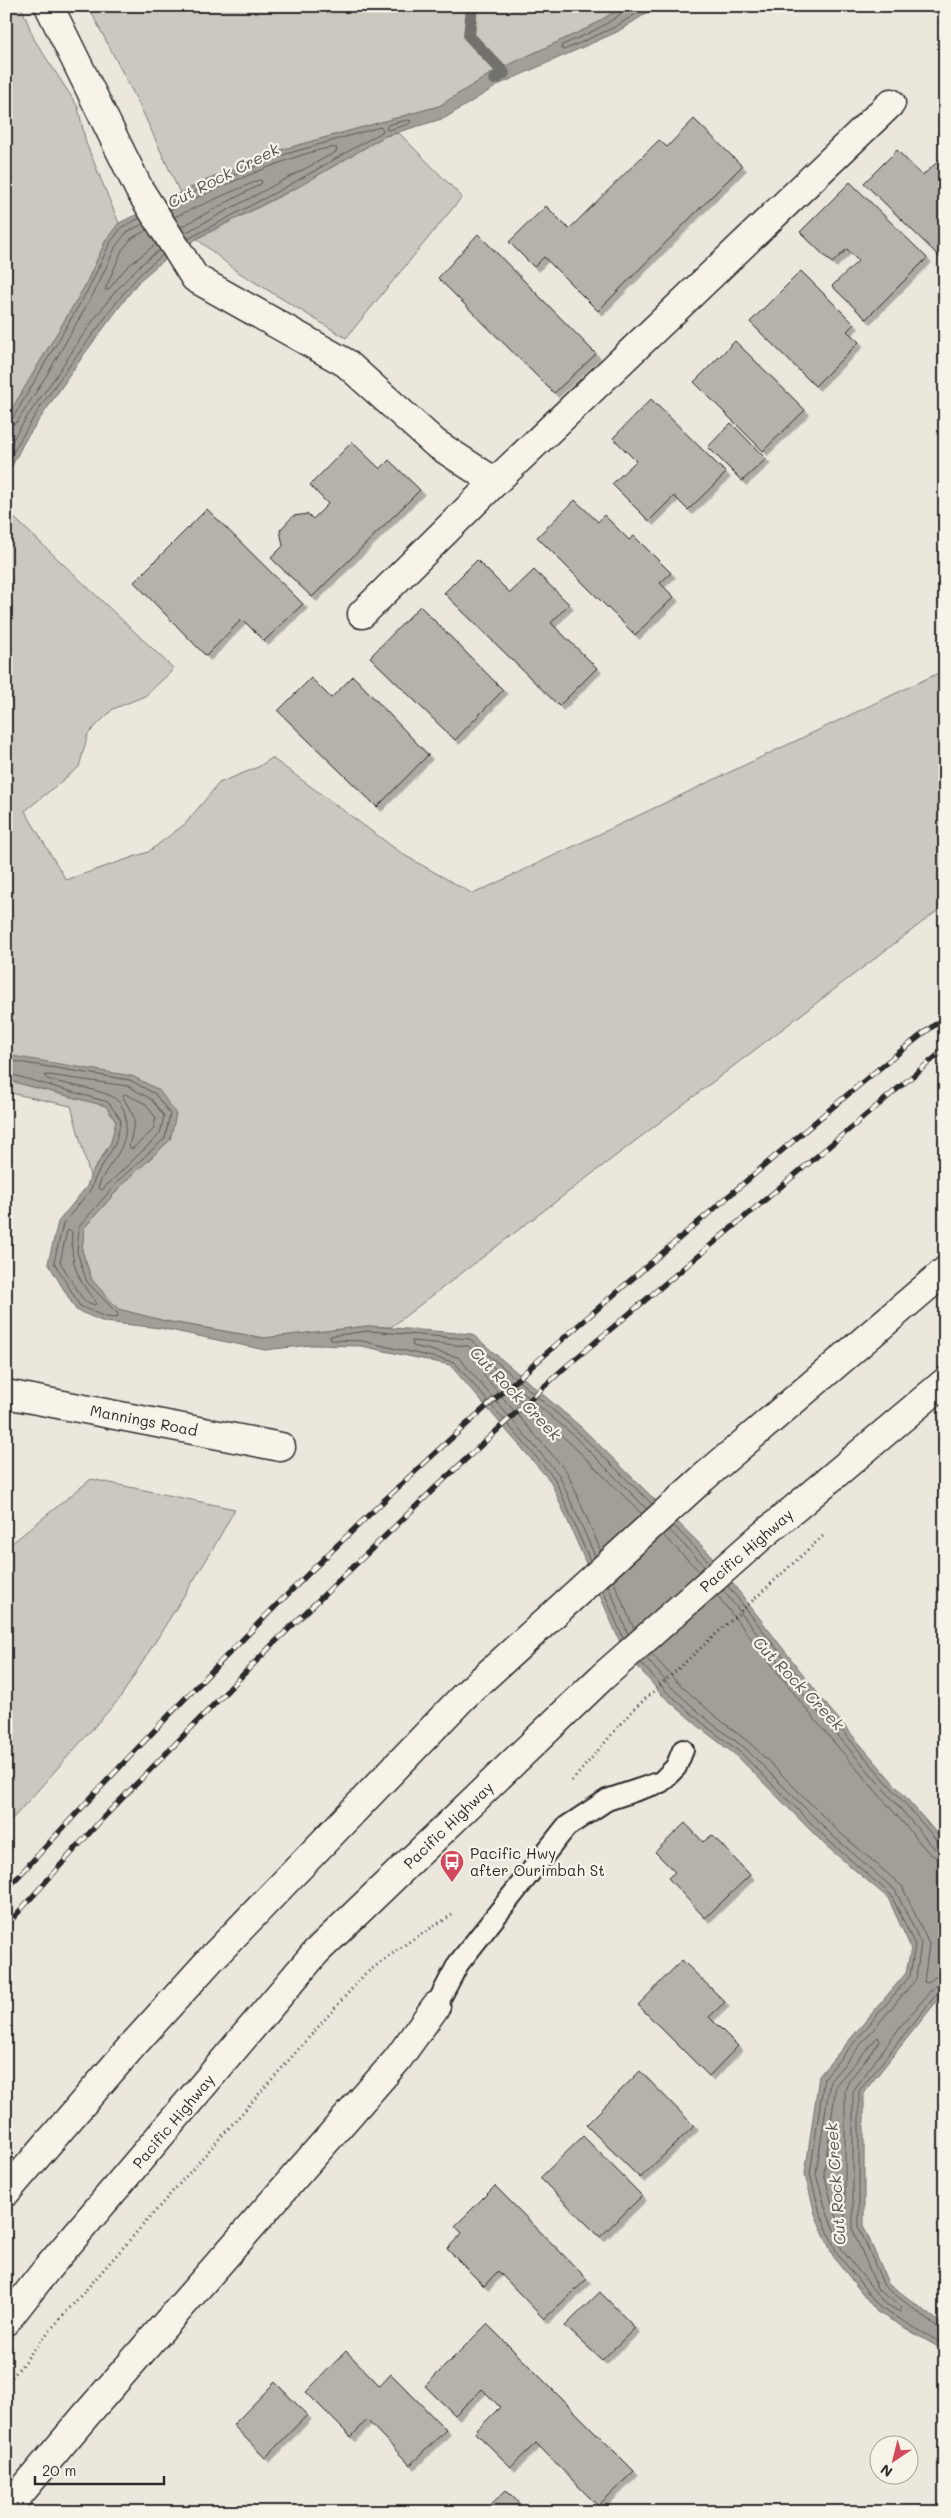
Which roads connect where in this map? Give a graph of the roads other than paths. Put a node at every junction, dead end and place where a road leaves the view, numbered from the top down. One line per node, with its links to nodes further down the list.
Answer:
1 (49, 6): 3 (main road)
2 (891, 103): 3 (main road)
3 (495, 482): 4 (main road)
4 (362, 614)
5 (945, 1271): 11 (main road)
6 (945, 1382): 12 (main road, Pacific Highway)
7 (6, 1394): 8 (main road, Mannings Road)
8 (281, 1447)
9 (683, 1750): 10 (lane)
10 (436, 2006): 13 (main road)
11 (6, 2192)
12 (6, 2321)
13 (6, 2510)

